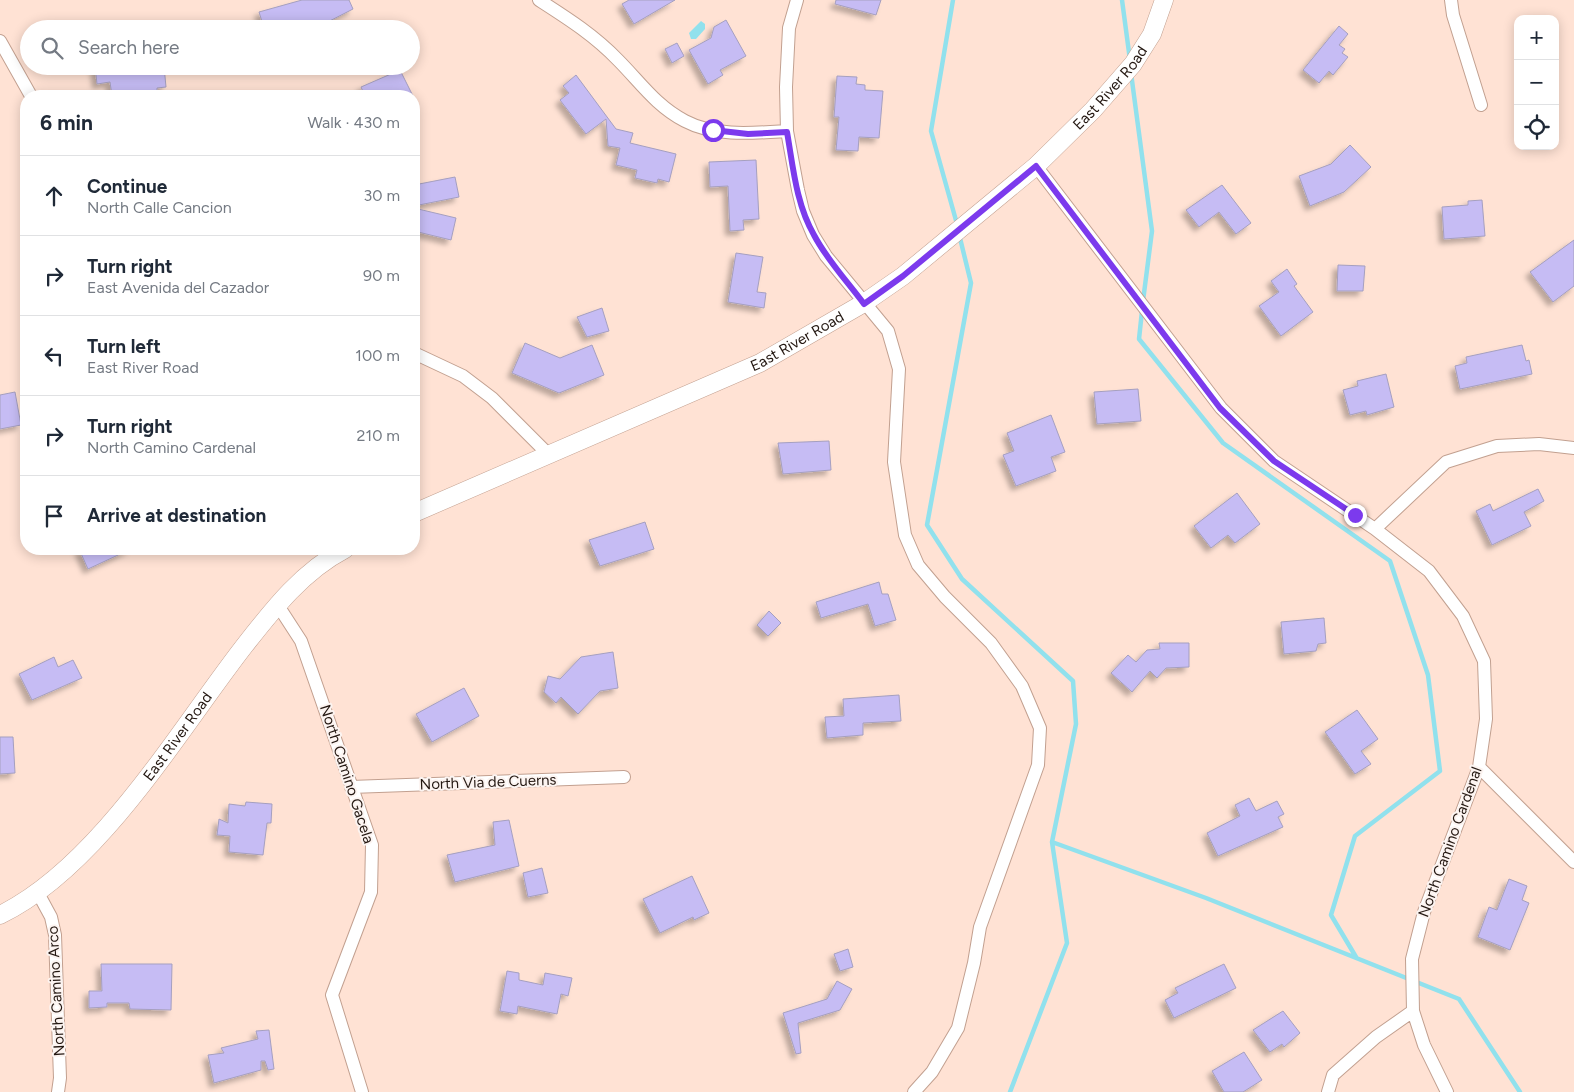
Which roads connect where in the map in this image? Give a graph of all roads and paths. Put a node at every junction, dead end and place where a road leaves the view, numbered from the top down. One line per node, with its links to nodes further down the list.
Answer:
1 (538, 0): 8 (street)
2 (797, 0): 8 (street)
3 (1164, 0): 9 (street, East River Road)
4 (1451, 0): 7 (street)
5 (0, 41): 6 (street)
6 (28, 90)
7 (1481, 105)
8 (787, 132): 10 (street)
9 (1036, 166): 10 (street, East River Road); 15 (street, North Camino Cardenal)
10 (864, 304): 13 (street, East River Road); 27 (street)
11 (420, 356): 13 (street)
12 (1574, 448): 15 (street)
13 (550, 456): 14 (street, East River Road)
14 (420, 511)
15 (1375, 529): 18 (street, North Camino Cardenal)
16 (336, 555): 17 (street, East River Road)
17 (277, 604): 20 (street, North Camino Gacela); 22 (street, East River Road)
18 (1479, 767): 21 (street); 24 (street, North Camino Cardenal)
19 (624, 777): 20 (street, North Via de Cuerns)
20 (351, 787): 26 (street, North Camino Gacela)
21 (1574, 862)
22 (38, 893): 23 (street, East River Road); 25 (street, North Camino Arco)
23 (0, 915)
24 (1413, 1012): 28 (street); 29 (street, North Camino Cardenal)
25 (58, 1092)
26 (362, 1092)
27 (914, 1092)
28 (1328, 1092)
29 (1448, 1092)

